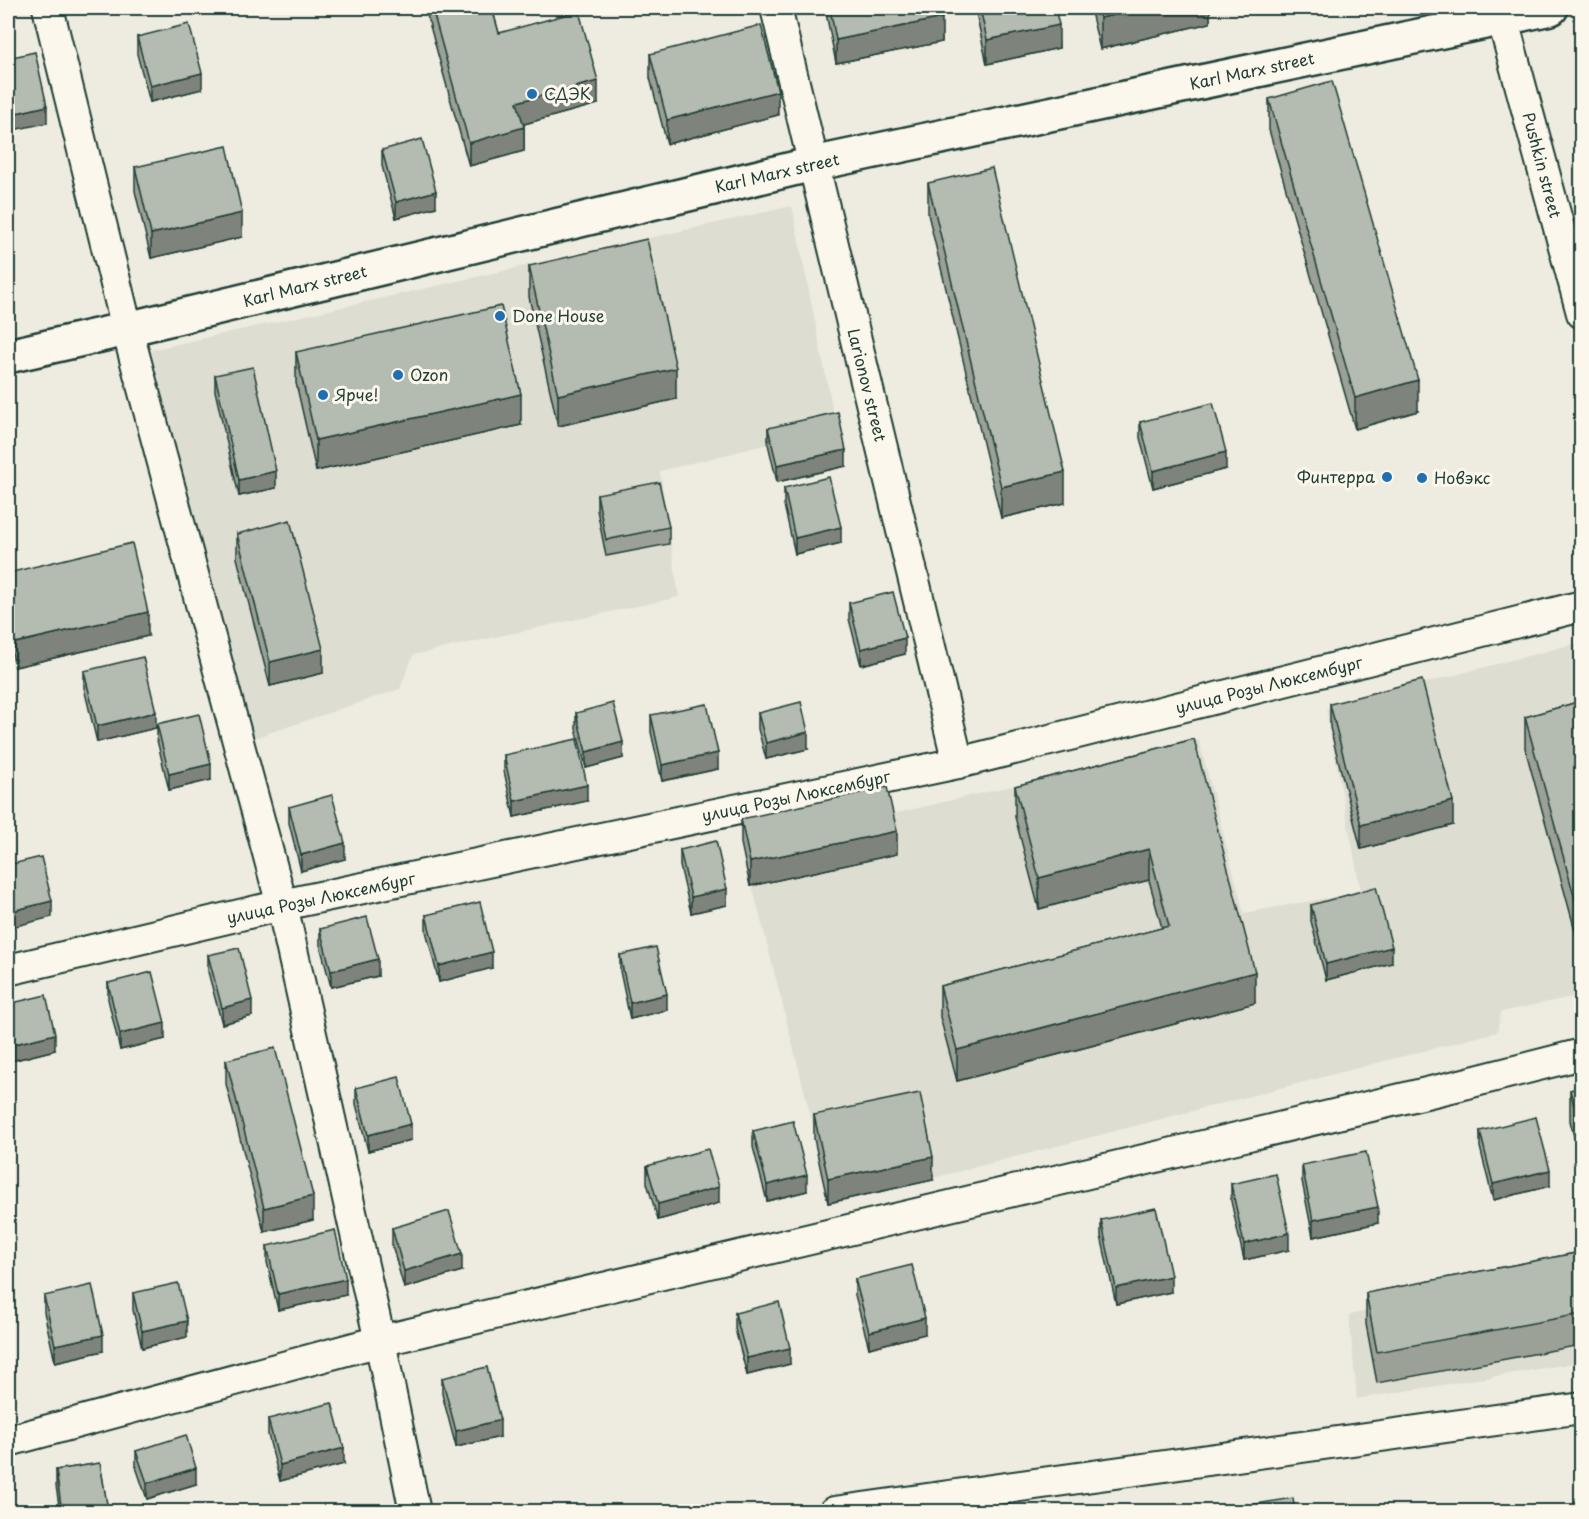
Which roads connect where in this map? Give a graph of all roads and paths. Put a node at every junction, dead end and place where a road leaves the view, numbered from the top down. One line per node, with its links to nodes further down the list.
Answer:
1 (48, 8): 7 (street)
2 (776, 8): 5 (street, Larionov street)
3 (1551, 8): 4 (main road, Karl Marx street)
4 (1502, 17): 5 (main road, Karl Marx street); 6 (street, Pushkin street)
5 (813, 164): 7 (main road, Karl Marx street); 10 (street, Larionov street)
6 (1581, 314)
7 (127, 329): 8 (main road, Karl Marx street); 11 (street)
8 (8, 356)
9 (1581, 606): 10 (street, улица Розы Люксембург)
10 (957, 762): 11 (street, улица Розы Люксембург)
11 (282, 905): 12 (street, улица Розы Люксембург); 14 (street)
12 (8, 969)
13 (1581, 1054): 14 (street)
14 (380, 1341): 16 (street); 17 (street)
15 (1581, 1408): 18 (street)
16 (8, 1441)
17 (415, 1512)
18 (834, 1512)

